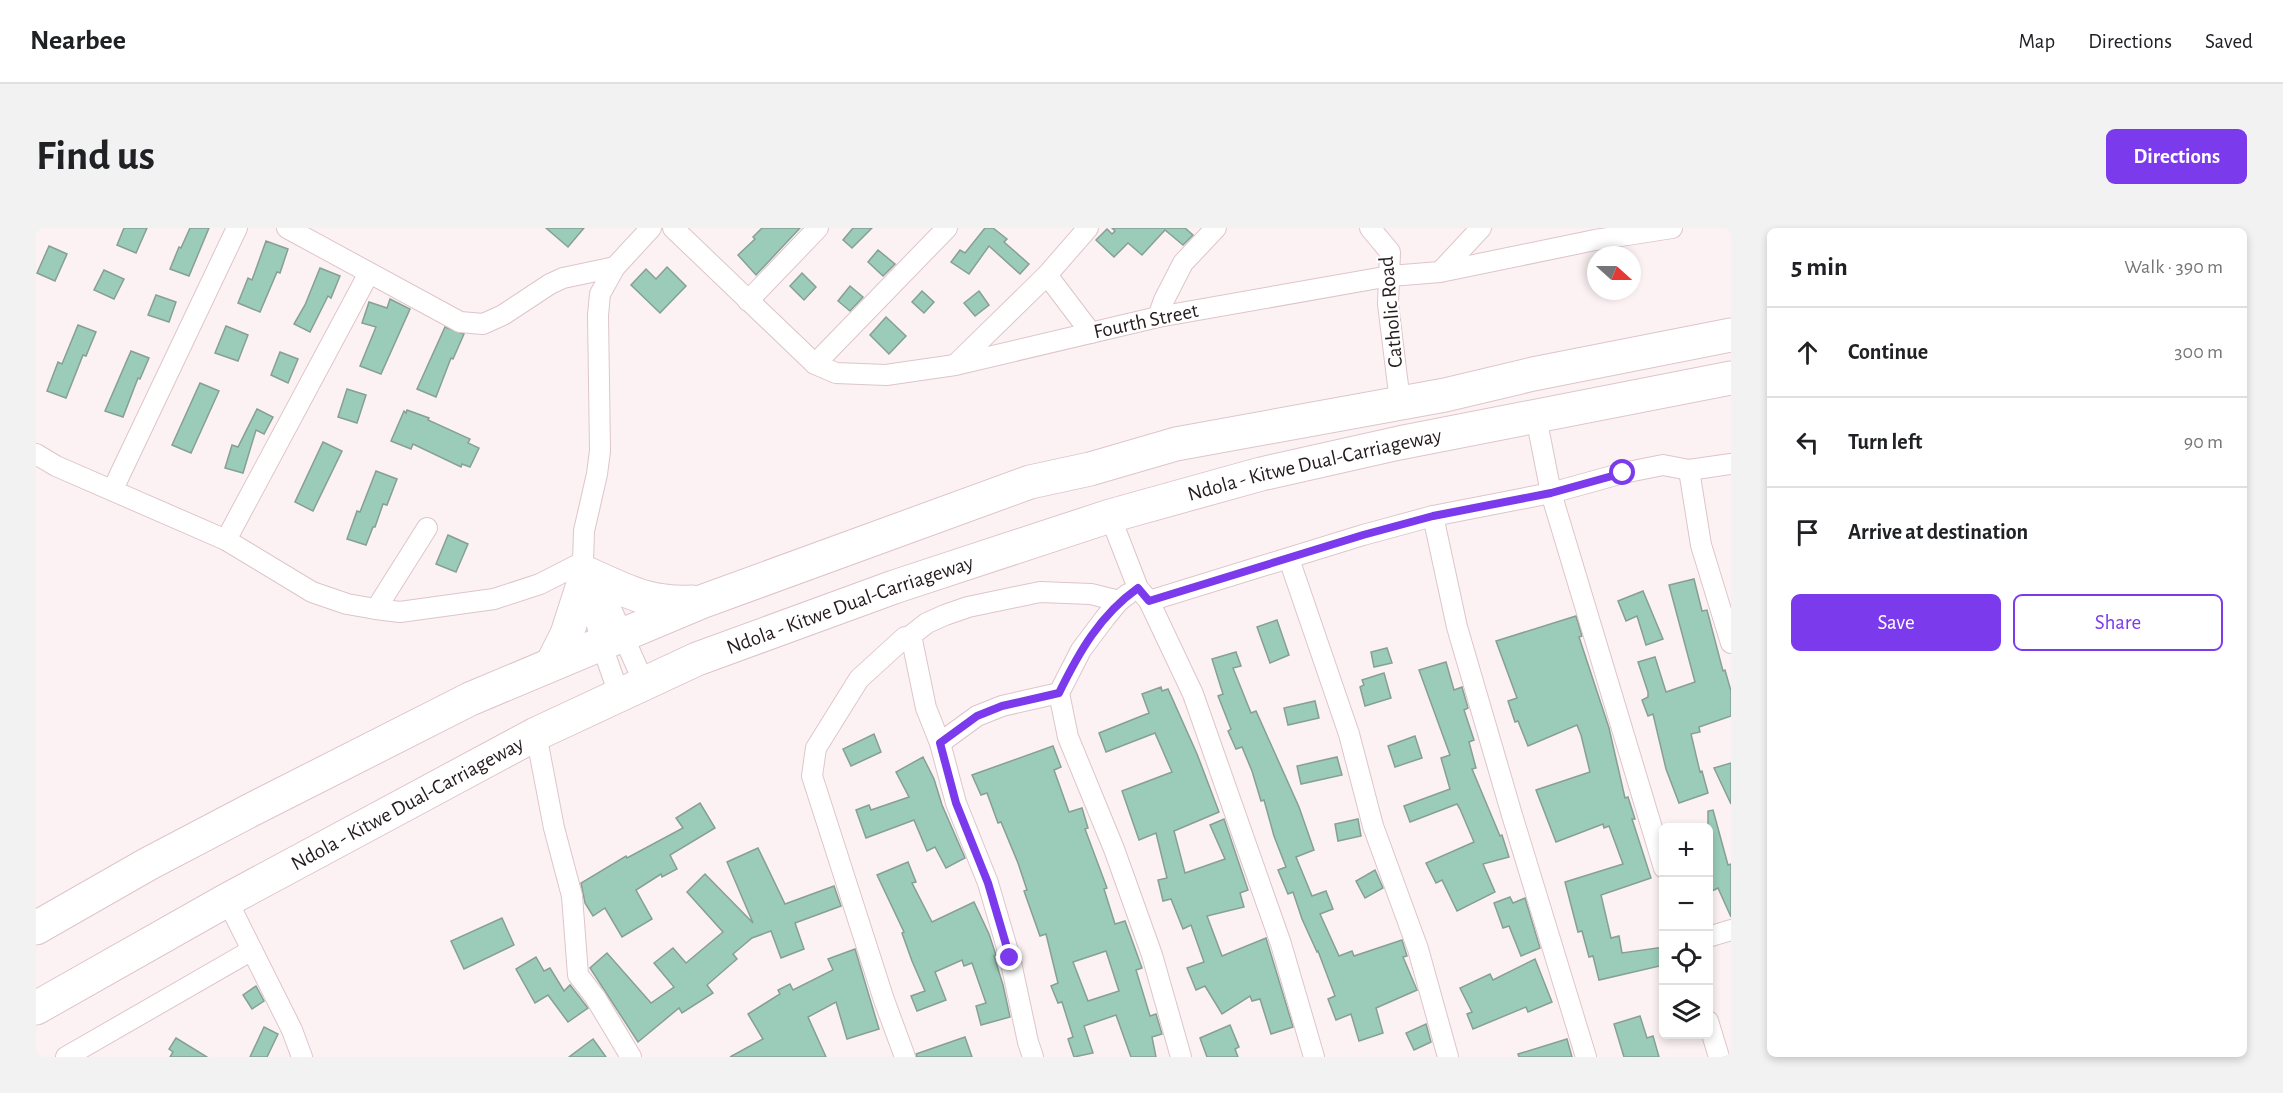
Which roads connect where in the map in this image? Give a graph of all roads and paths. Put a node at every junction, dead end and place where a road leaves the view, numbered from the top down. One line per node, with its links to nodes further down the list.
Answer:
1 (237, 228): 30 (street)
2 (287, 228): 15 (street)
3 (651, 228): 13 (street)
4 (818, 228): 18 (street)
5 (947, 228): 22 (street)
6 (1088, 228): 16 (street)
7 (1216, 228): 19 (street)
8 (1370, 228): 17 (street, Catholic Road)
9 (1481, 228): 14 (street)
10 (1672, 228): 12 (street, Fourth Street)
11 (682, 231): 18 (street, Fourth Street)
12 (1601, 234): 14 (street, Fourth Street)
13 (615, 267): 15 (street); 37 (street)
14 (1440, 272): 17 (street, Fourth Street)
15 (369, 273): 35 (street)
16 (1047, 275): 20 (street); 23 (street)
17 (1390, 276): 19 (street, Fourth Street); 25 (street, Catholic Road)
18 (748, 301): 22 (street, Fourth Street)
19 (1158, 318): 20 (street, Fourth Street)
20 (1091, 333): 23 (street, Fourth Street)
21 (1731, 334): 25 (highway, Ndola - Kitwe Dual-Carriageway)
22 (814, 364): 23 (street, Fourth Street)
23 (955, 365)
24 (1731, 378): 26 (highway, Ndola - Kitwe Dual-Carriageway)
25 (1400, 402): 40 (highway, Ndola - Kitwe Dual-Carriageway)
26 (1536, 417): 31 (street); 32 (highway, Ndola - Kitwe Dual-Carriageway)
27 (36, 454): 30 (street)
28 (1731, 464): 29 (street)
29 (1689, 470): 31 (street); 44 (street)
30 (112, 489): 35 (street)
31 (1551, 493): 33 (street); 50 (street)
32 (1110, 516): 38 (street); 46 (highway, Ndola - Kitwe Dual-Carriageway)
33 (1433, 516): 36 (street); 66 (street)
34 (427, 528): 41 (street)
35 (226, 540): 41 (street)
36 (1289, 559): 38 (street); 65 (street)
37 (585, 569): 40 (highway); 41 (street); 43 (street); 45 (highway)
38 (1143, 594): 39 (street); 64 (street)
39 (1119, 601): 42 (street); 47 (street)
40 (701, 602): 43 (highway, Ndola - Kitwe Dual-Carriageway)
41 (376, 609)
42 (909, 637): 49 (street); 61 (street)
43 (612, 639): 45 (highway, Ndola - Kitwe Dual-Carriageway); 46 (street); 46 (street)
44 (1731, 643)
45 (552, 664): 52 (highway, Ndola - Kitwe Dual-Carriageway)
46 (631, 688): 48 (highway, Ndola - Kitwe Dual-Carriageway)
47 (1059, 693): 49 (street); 63 (street)
48 (536, 734): 51 (highway, Ndola - Kitwe Dual-Carriageway); 60 (street)
49 (940, 743): 62 (street)
50 (1659, 851)
51 (227, 900): 55 (street); 56 (highway, Ndola - Kitwe Dual-Carriageway)
52 (36, 928)
53 (1731, 930): 54 (street)
54 (1713, 935)
55 (252, 950): 58 (street); 59 (street)
56 (36, 1008)
57 (1713, 1037): 67 (street)
58 (66, 1057)
59 (302, 1057)
60 (631, 1057)
61 (905, 1057)
62 (1034, 1057)
63 (1181, 1057)
64 (1314, 1057)
65 (1448, 1057)
66 (1586, 1057)
67 (1719, 1057)

